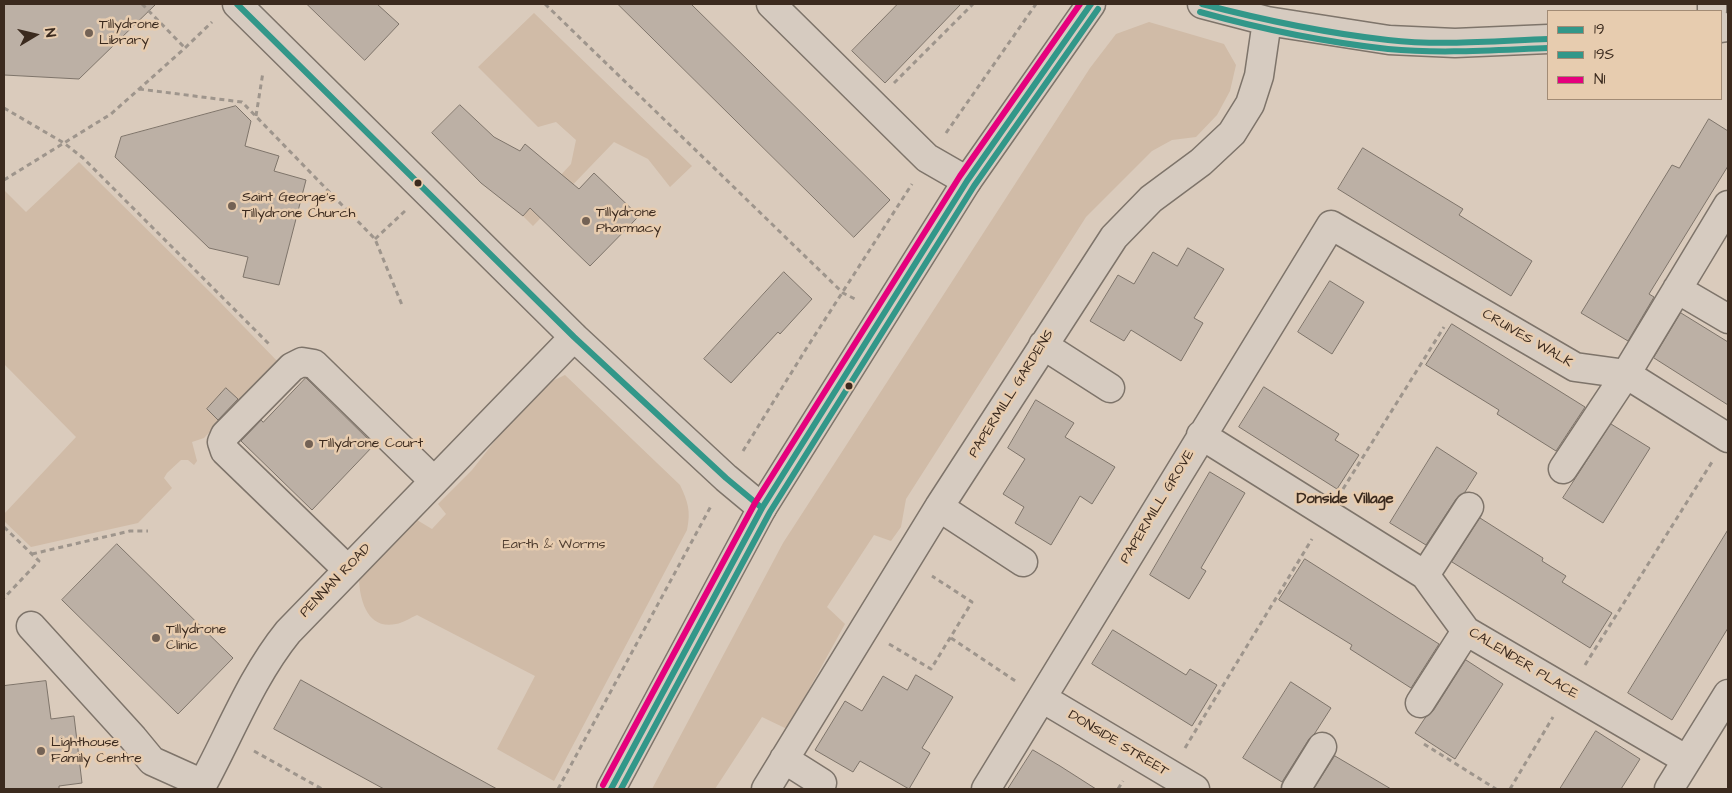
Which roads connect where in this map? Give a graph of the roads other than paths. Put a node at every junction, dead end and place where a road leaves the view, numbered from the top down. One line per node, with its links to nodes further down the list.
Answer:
1 (771, 4): 7 (street)
2 (1091, 4): 7 (street)
3 (1202, 4): 5 (street)
4 (227, 10): 12 (street)
5 (1268, 21): 6 (street); 13 (street, PAPERMILL GARDENS)
6 (1547, 39)
7 (967, 181): 22 (street)
8 (1728, 205): 10 (street)
9 (1331, 225): 14 (street, CRUIVES WALK); 16 (street, PAPERMILL GROVE)
10 (1677, 289): 11 (street); 14 (street)
11 (1728, 319)
12 (574, 337): 19 (street, PENNAN ROAD); 22 (street)
13 (1043, 344): 15 (street); 21 (street, PAPERMILL GARDENS)
14 (1626, 374): 17 (street, CRUIVES WALK); 18 (street)
15 (1110, 388)
16 (1201, 435): 25 (street, CALENDER PLACE); 29 (street, PAPERMILL GROVE)
17 (1728, 437)
18 (1563, 470)
19 (434, 481): 24 (street, PENNAN ROAD); 24 (street)
20 (1469, 506): 25 (street)
21 (939, 507): 23 (street); 32 (street, PAPERMILL GARDENS)
22 (762, 508): 35 (street)
23 (1023, 562)
24 (348, 570): 34 (street, PENNAN ROAD)
25 (1425, 576): 27 (street, CALENDER PLACE)
26 (32, 626): 34 (street)
27 (1466, 631): 30 (street); 33 (street, CALENDER PLACE)
28 (1728, 694): 33 (street)
29 (1042, 698): 38 (street, PAPERMILL GROVE); 39 (street, DONSIDE STREET)
30 (1420, 703)
31 (1322, 747): 40 (street)
32 (784, 759): 36 (street, PAPERMILL GARDENS); 37 (street)
33 (1687, 760): 41 (street)
34 (201, 786)
35 (611, 789)
36 (766, 789)
37 (818, 789)
38 (986, 789)
39 (1195, 789)
40 (1296, 789)
41 (1669, 789)

